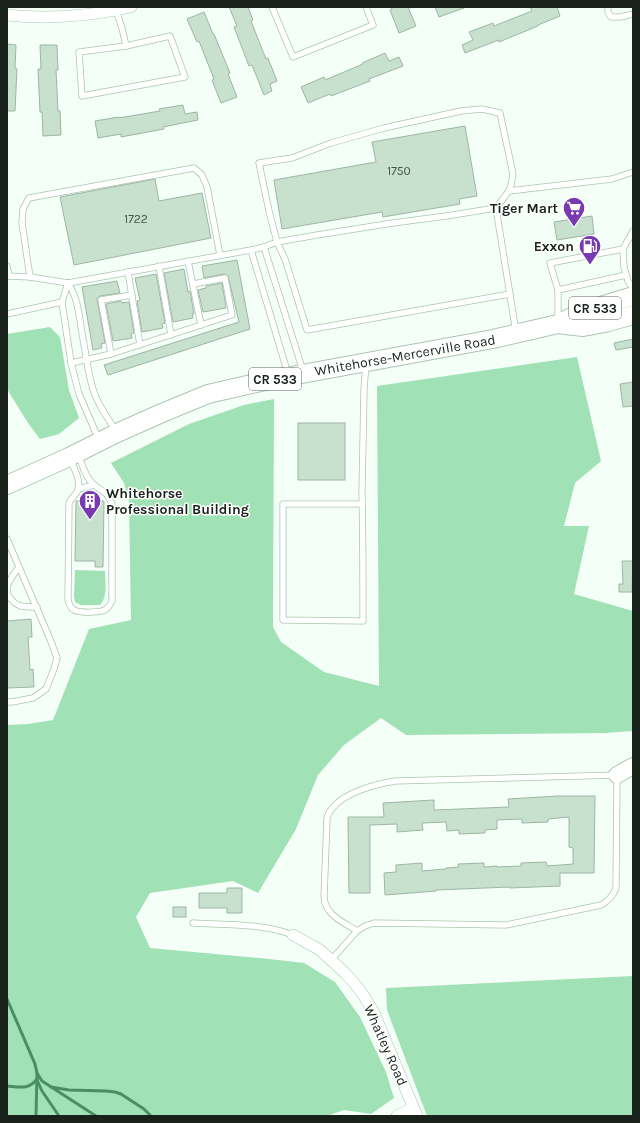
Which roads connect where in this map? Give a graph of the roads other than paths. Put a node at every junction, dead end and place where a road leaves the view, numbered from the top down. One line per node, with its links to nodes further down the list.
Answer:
1 (131, 7): 5 (street)
2 (272, 7): 3 (lane)
3 (366, 7)
4 (608, 7): 6 (lane)
5 (116, 9): 7 (street); 8 (lane)
6 (633, 14)
7 (7, 15)
8 (126, 46): 8 (lane)
9 (633, 172): 10 (lane)
10 (509, 191): 11 (lane); 13 (lane)
11 (496, 208): 13 (lane); 29 (lane)
12 (633, 231): 15 (lane)
13 (277, 242): 14 (lane); 29 (lane)
14 (264, 247): 16 (lane); 44 (lane)
15 (623, 249): 22 (lane); 28 (lane)
16 (251, 250): 17 (lane); 44 (lane)
17 (220, 255): 18 (lane); 24 (lane)
18 (188, 261): 20 (lane); 26 (lane)
19 (7, 266): 23 (lane)
20 (159, 266): 21 (lane); 38 (lane)
21 (128, 272): 25 (lane); 30 (lane)
22 (626, 275): 27 (lane); 28 (lane)
23 (8, 276): 24 (lane)
24 (30, 277): 25 (lane)
25 (68, 283): 32 (lane); 41 (lane)
26 (193, 284): 36 (lane); 36 (lane)
27 (633, 288)
28 (558, 290): 35 (lane)
29 (510, 294): 37 (lane)
30 (132, 295): 39 (lane); 40 (lane)
31 (633, 296): 35 (main road, Whitehorse-Mercerville Road / CR 533)
32 (62, 302): 33 (lane); 43 (lane)
33 (7, 314)
34 (633, 315): 35 (main road, Whitehorse-Mercerville Road / CR 533)
35 (558, 324): 37 (main road, Whitehorse-Mercerville Road / CR 533)
36 (201, 325): 38 (lane)
37 (516, 334): 42 (main road, Whitehorse-Mercerville Road / CR 533)
38 (171, 335): 39 (lane)
39 (140, 345): 40 (lane)
40 (111, 354): 41 (lane)
41 (86, 360): 43 (lane); 45 (lane)
42 (367, 362): 44 (main road, Whitehorse-Mercerville Road / CR 533); 51 (lane)
43 (71, 363): 46 (lane)
44 (296, 375): 45 (main road, Whitehorse-Mercerville Road / CR 533)
45 (117, 433): 46 (main road, Whitehorse-Mercerville Road / CR 533)
46 (99, 442): 47 (main road, Whitehorse-Mercerville Road / CR 533)
47 (73, 455): 48 (main road, Whitehorse-Mercerville Road / CR 533); 49 (lane); 50 (lane)
48 (7, 485)
49 (94, 485): 50 (lane); 50 (lane)
50 (78, 489)
51 (362, 504): 51 (lane)
52 (7, 539): 53 (lane)
53 (19, 568): 54 (lane); 54 (lane)
54 (37, 607): 55 (lane)
55 (7, 702)
56 (633, 766): 57 (main road)
57 (617, 775): 59 (lane); 59 (lane)
58 (193, 923): 60 (lane)
59 (357, 931): 61 (lane)
60 (293, 935): 61 (street, Whatley Road)
61 (331, 960): 62 (street, Whatley Road)
62 (415, 1112): 63 (street)
63 (397, 1116)

